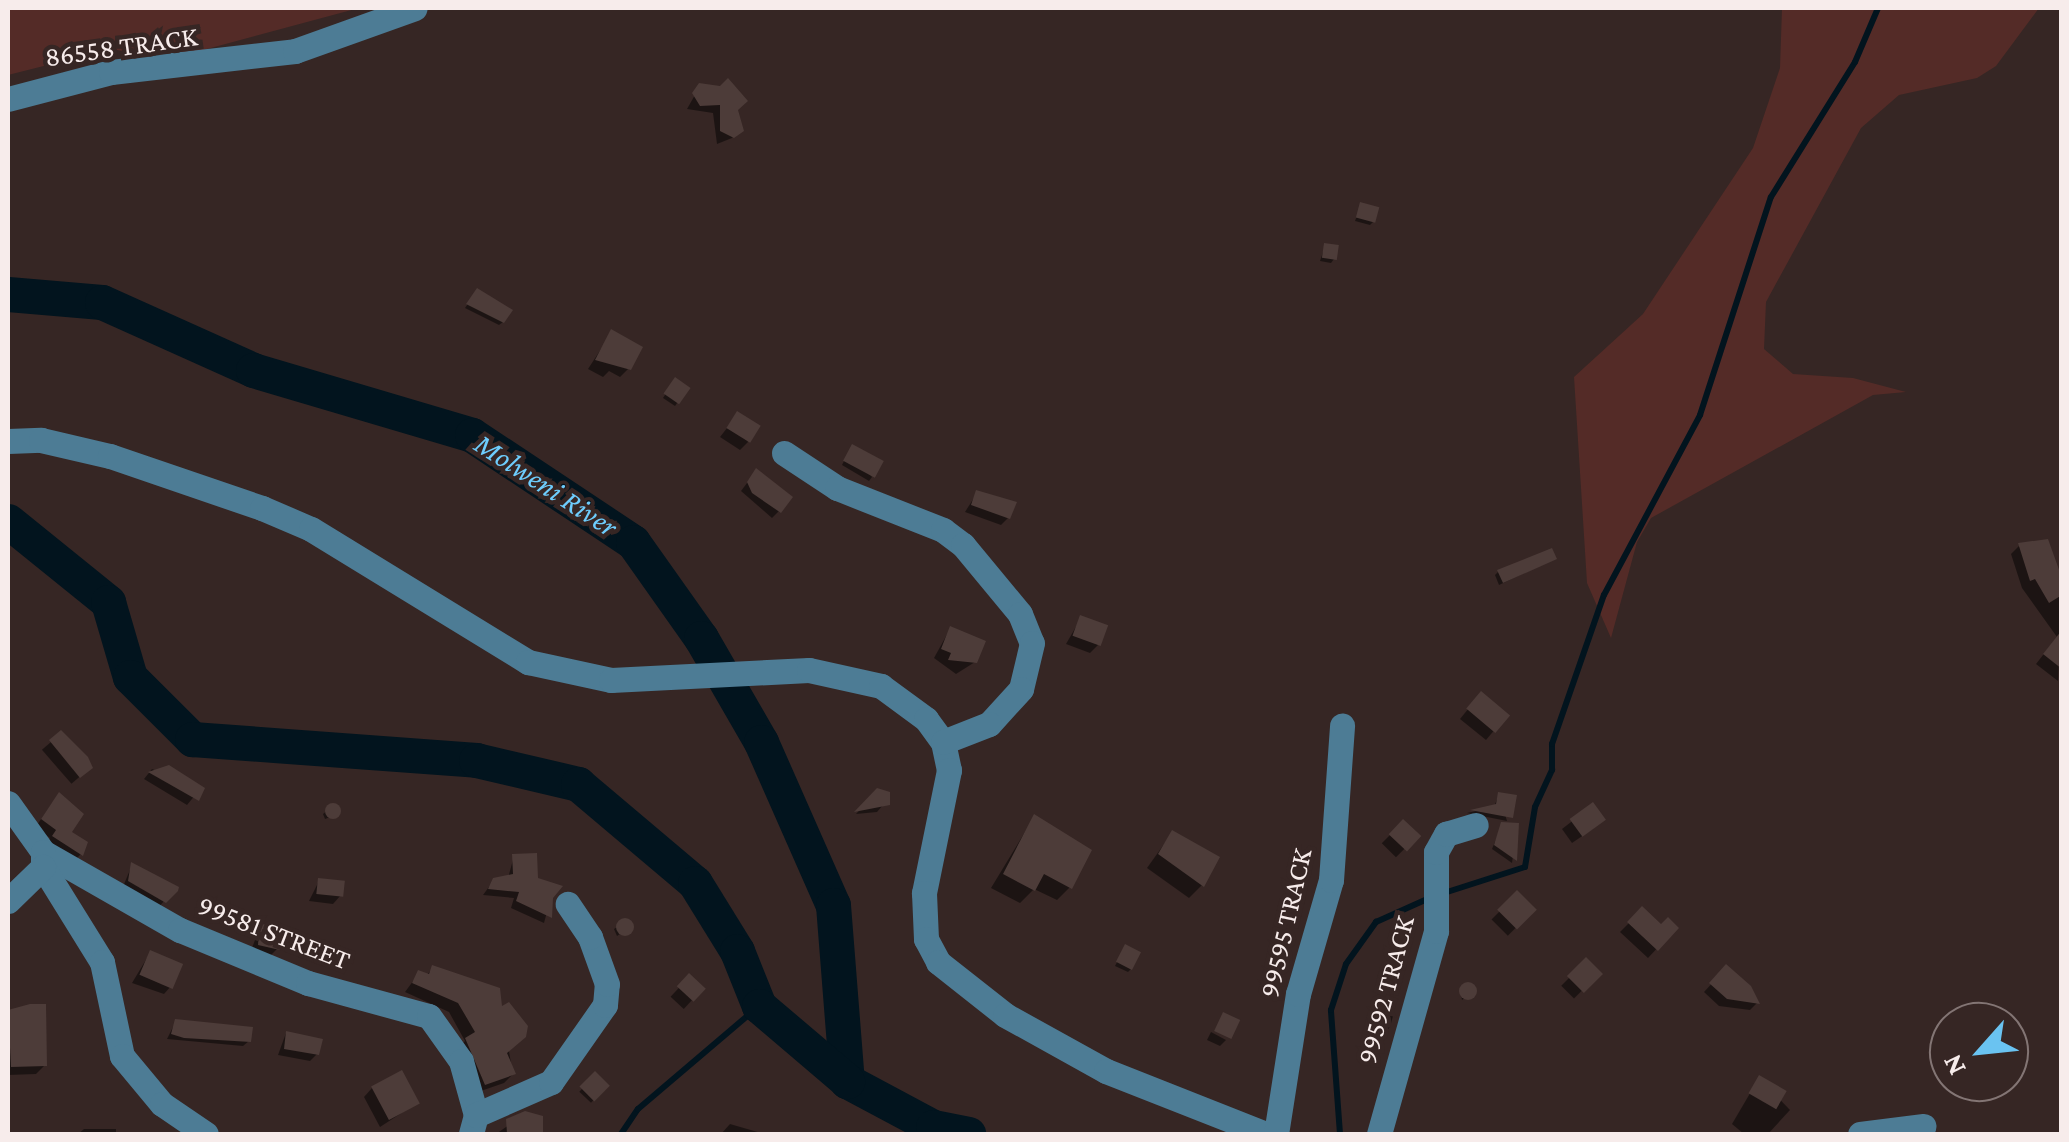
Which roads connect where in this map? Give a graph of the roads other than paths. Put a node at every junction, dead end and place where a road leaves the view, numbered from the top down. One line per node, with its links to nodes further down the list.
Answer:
1 (416, 8): 2 (street, 86558 TRACK)
2 (8, 99)
3 (8, 441): 6 (street)
4 (784, 453): 6 (street)
5 (1342, 725): 16 (street, 99595 TRACK)
6 (943, 742): 15 (street)
7 (8, 803): 9 (street, 99581 STREET)
8 (1476, 825): 17 (street, 99592 TRACK)
9 (43, 859): 10 (street); 12 (street, 99581 STREET); 14 (street)
10 (8, 901)
11 (568, 904): 12 (street)
12 (473, 1125)
13 (1923, 1126): 18 (street)
14 (206, 1134)
15 (1266, 1134)
16 (1276, 1134)
17 (1379, 1134)
18 (1860, 1134)

